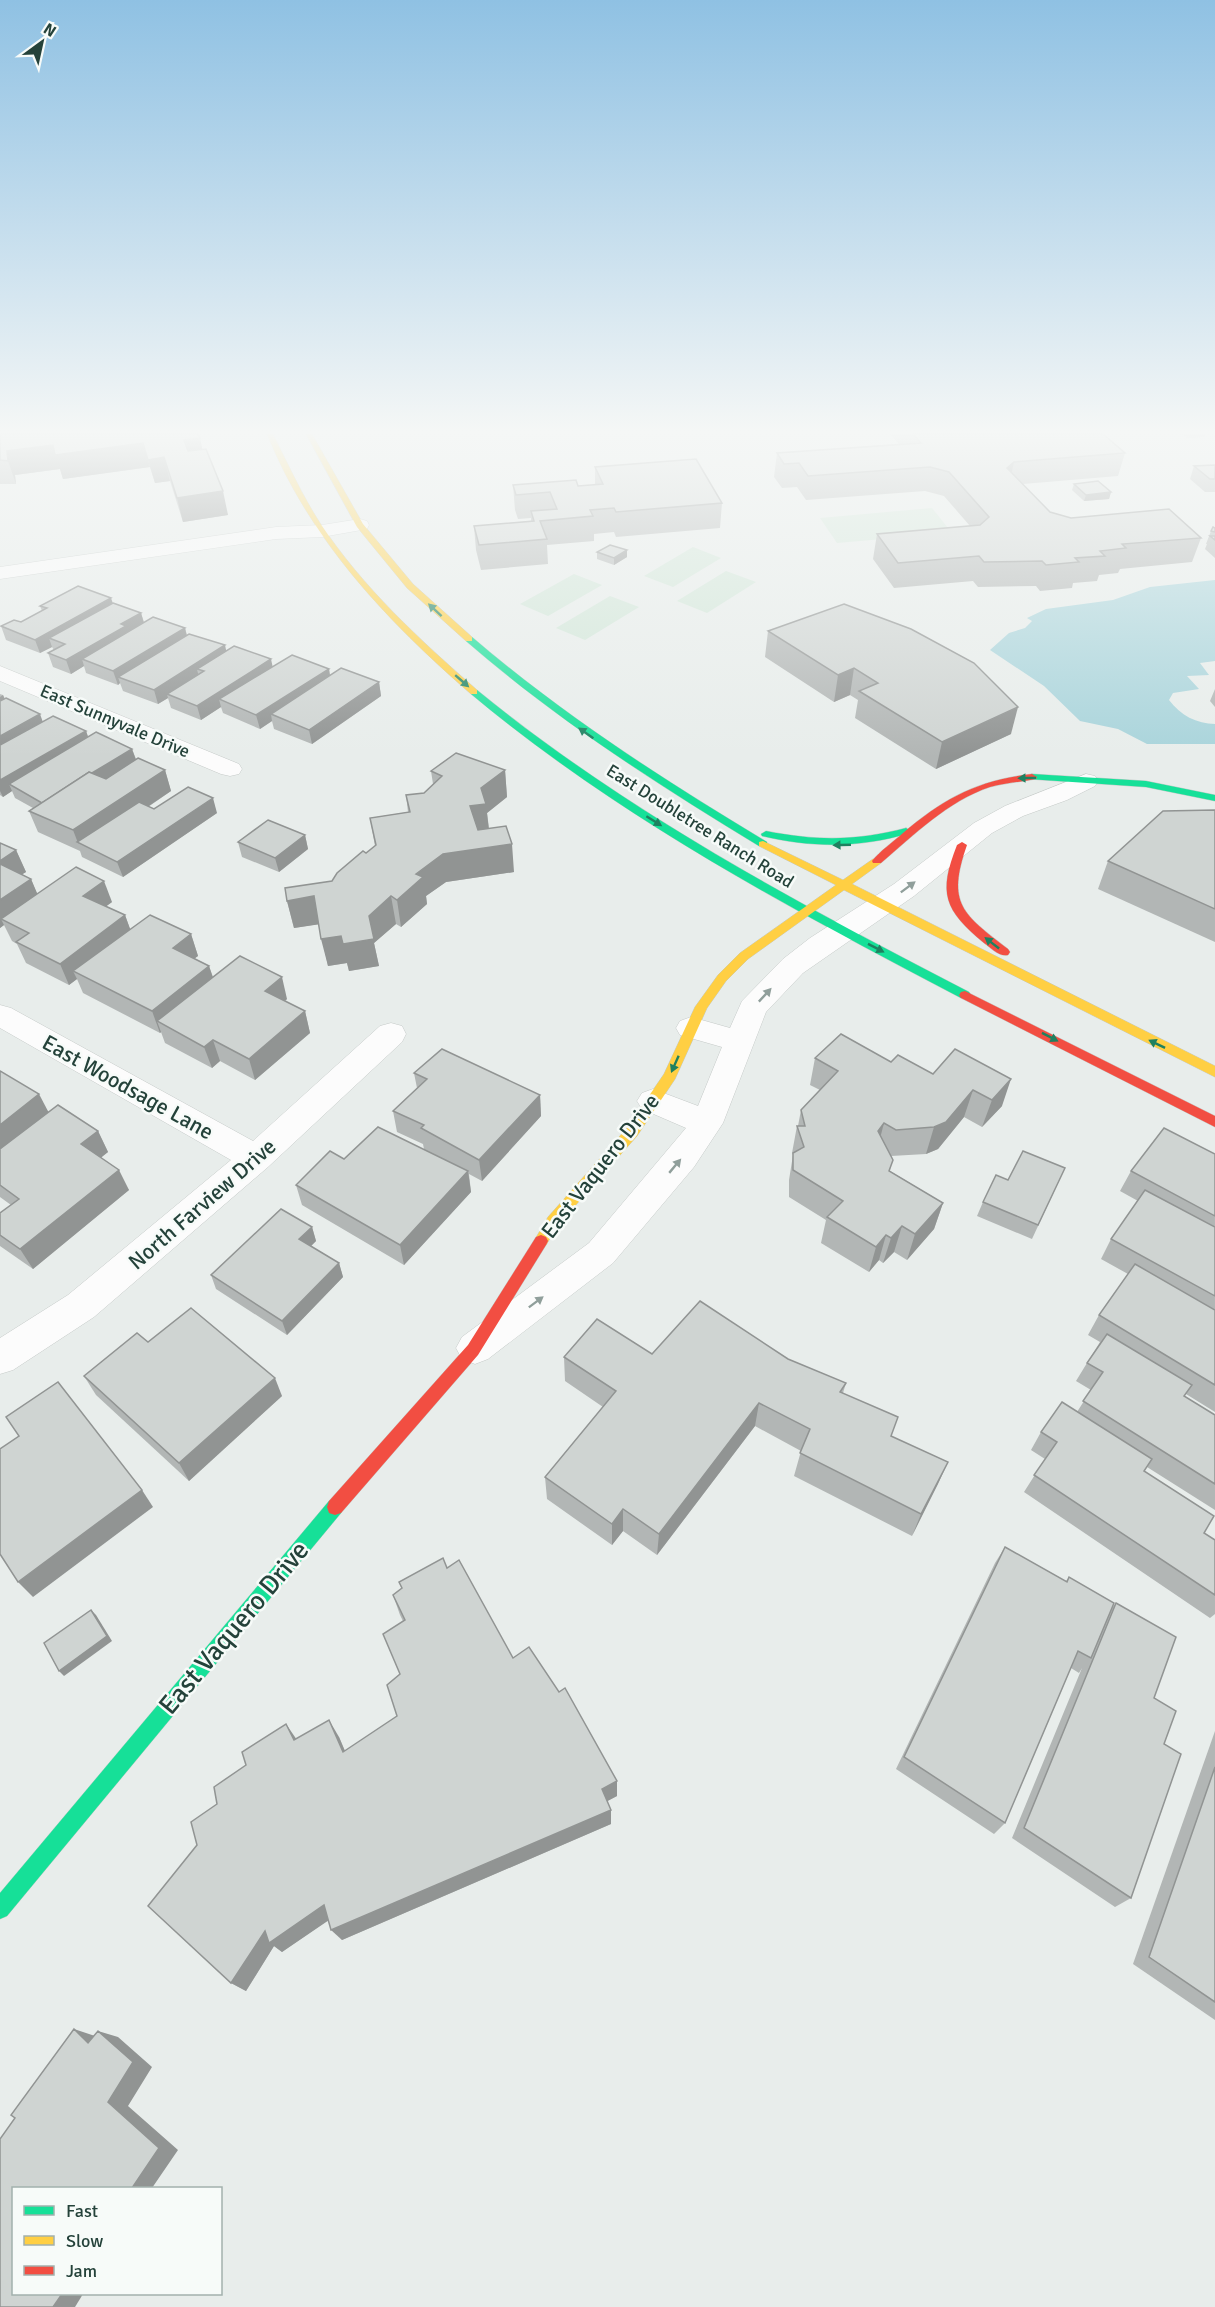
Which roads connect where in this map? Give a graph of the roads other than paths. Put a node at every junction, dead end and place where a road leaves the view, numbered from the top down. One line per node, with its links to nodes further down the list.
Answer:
1 (292, 542): 5 (street)
2 (331, 542): 16 (main road, East Doubletree Ranch Road, one-way to 16)
3 (373, 542): 11 (main road, East Doubletree Ranch Road, one-way to 3)
4 (0, 573): 5 (street)
5 (50, 573): 6 (street)
6 (0, 589)
7 (0, 673): 8 (street, East Sunnyvale Drive)
8 (230, 769)
9 (1086, 781): 10 (main road, East Vaquero Drive); 12 (main road, East Vaquero Drive, one-way to 12); 13 (street, East Vaquero Drive)
10 (1215, 798)
11 (724, 821): 12 (main road, one-way to 11); 14 (main road, East Doubletree Ranch Road)
12 (919, 826): 14 (main road, East Vaquero Drive)
13 (962, 845): 15 (street, East Vaquero Drive, one-way to 13); 18 (main road, one-way to 13)
14 (843, 886): 15 (main road, East Doubletree Ranch Road); 16 (main road, East Vaquero Drive)
15 (880, 906): 17 (street, East Vaquero Drive); 18 (main road, East Doubletree Ranch Road)
16 (806, 912): 17 (main road, East Doubletree Ranch Road); 20 (main road, East Vaquero Drive)
17 (842, 931): 22 (street, East Vaquero Drive, one-way to 17); 25 (main road, East Doubletree Ranch Road, one-way to 25)
18 (1055, 993): 23 (main road, East Doubletree Ranch Road, one-way to 18)
19 (0, 1015): 27 (street, East Woodsage Lane)
20 (691, 1028): 22 (street); 24 (main road, East Vaquero Drive, one-way to 24)
21 (391, 1034): 27 (street, North Farview Drive)
22 (740, 1041): 26 (street, East Vaquero Drive)
23 (1215, 1072)
24 (653, 1101): 26 (street); 28 (main road, East Vaquero Drive)
25 (1215, 1122)
26 (707, 1123): 28 (street, East Vaquero Drive, one-way to 26)
27 (256, 1158): 29 (street, North Farview Drive)
28 (473, 1350): 30 (main road, East Vaquero Drive)
29 (0, 1358)
30 (0, 1909)

